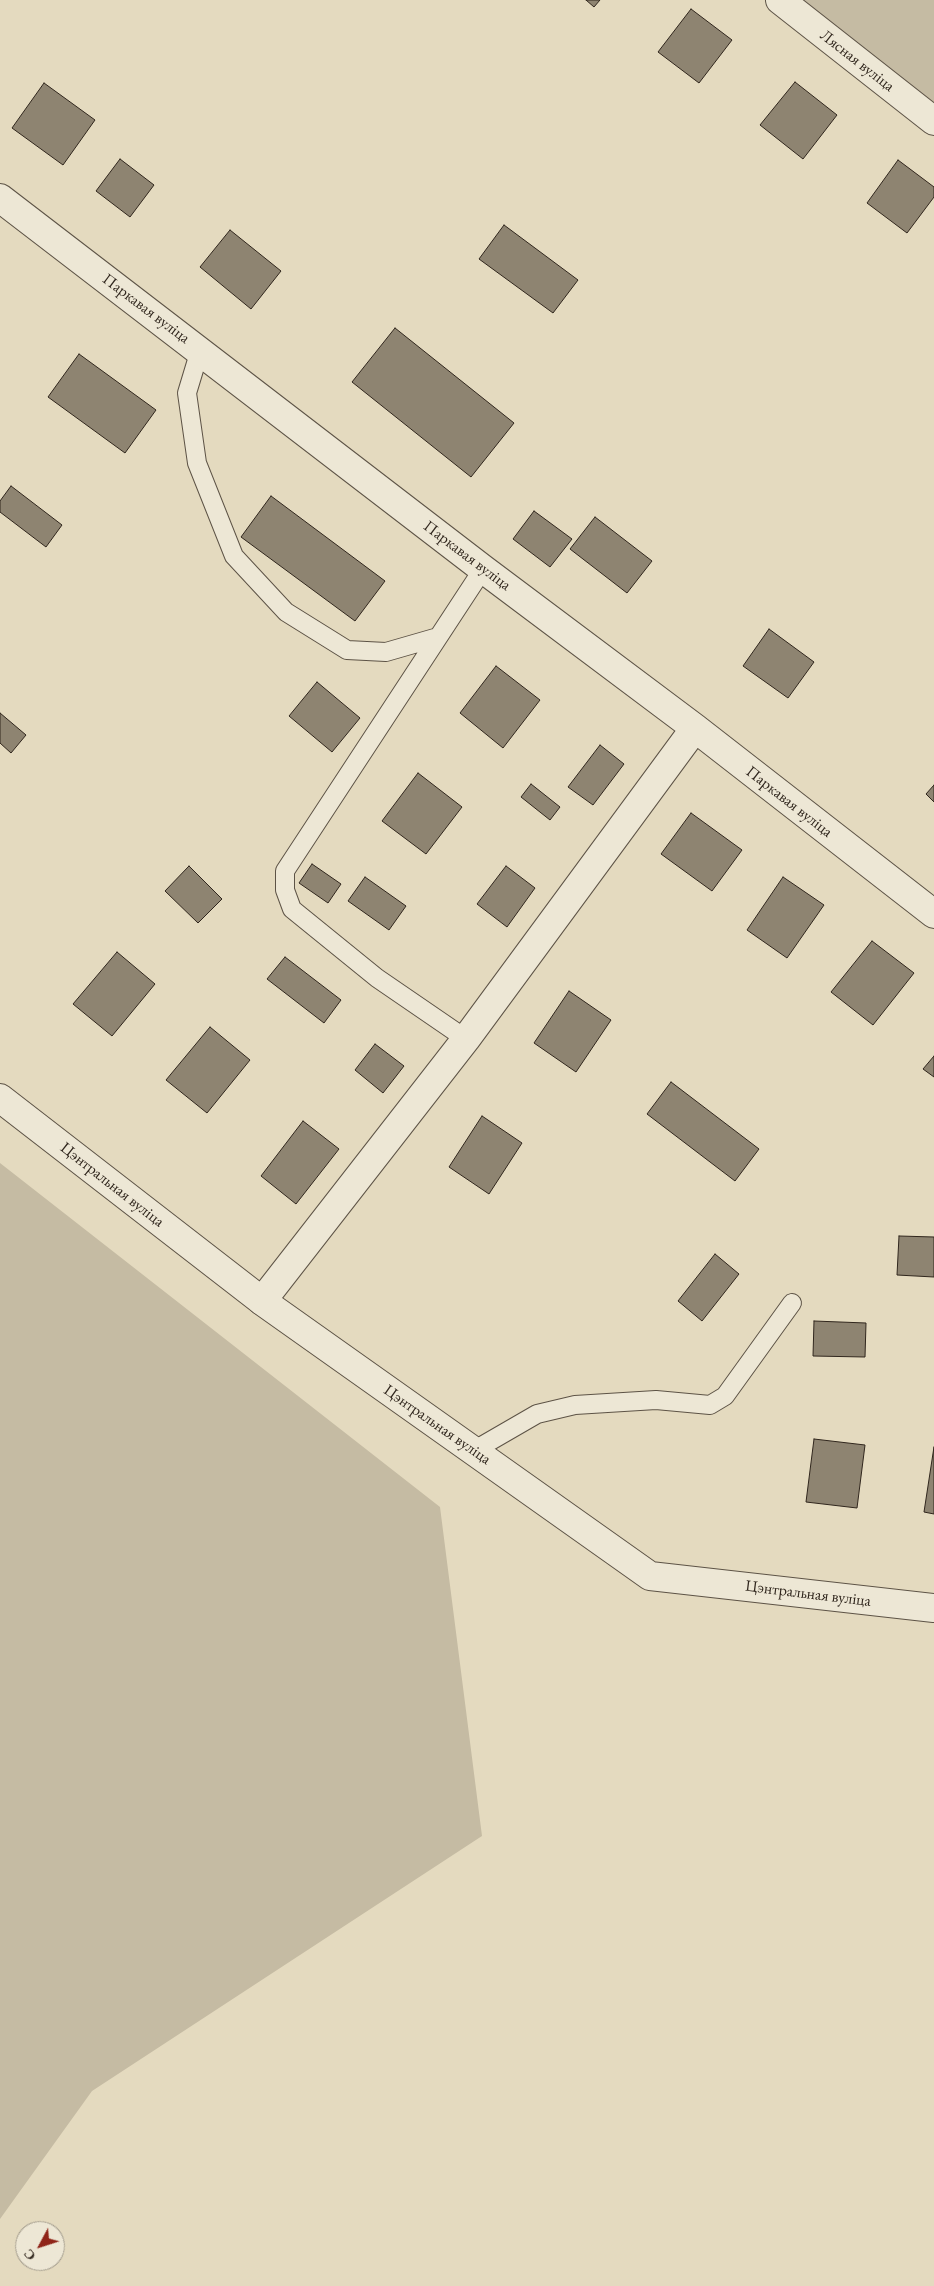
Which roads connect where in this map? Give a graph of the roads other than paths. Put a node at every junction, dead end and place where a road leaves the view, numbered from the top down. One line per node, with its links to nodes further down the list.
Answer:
1 (780, 0): 2 (street, Лясная вуліца)
2 (934, 121)
3 (0, 198): 4 (street, Паркавая вуліца)
4 (200, 350): 5 (street, Паркавая вуліца); 6 (lane)
5 (483, 569): 6 (lane); 7 (street, Паркавая вуліца)
6 (438, 637): 9 (lane)
7 (695, 728): 8 (street, Паркавая вуліца); 9 (street)
8 (934, 914)
9 (466, 1040): 11 (street)
10 (0, 1098): 11 (street, Цэнтральная вуліца)
11 (262, 1301): 13 (street, Цэнтральная вуліца)
12 (792, 1303): 13 (lane)
13 (473, 1451): 14 (street, Цэнтральная вуліца)
14 (934, 1608)

